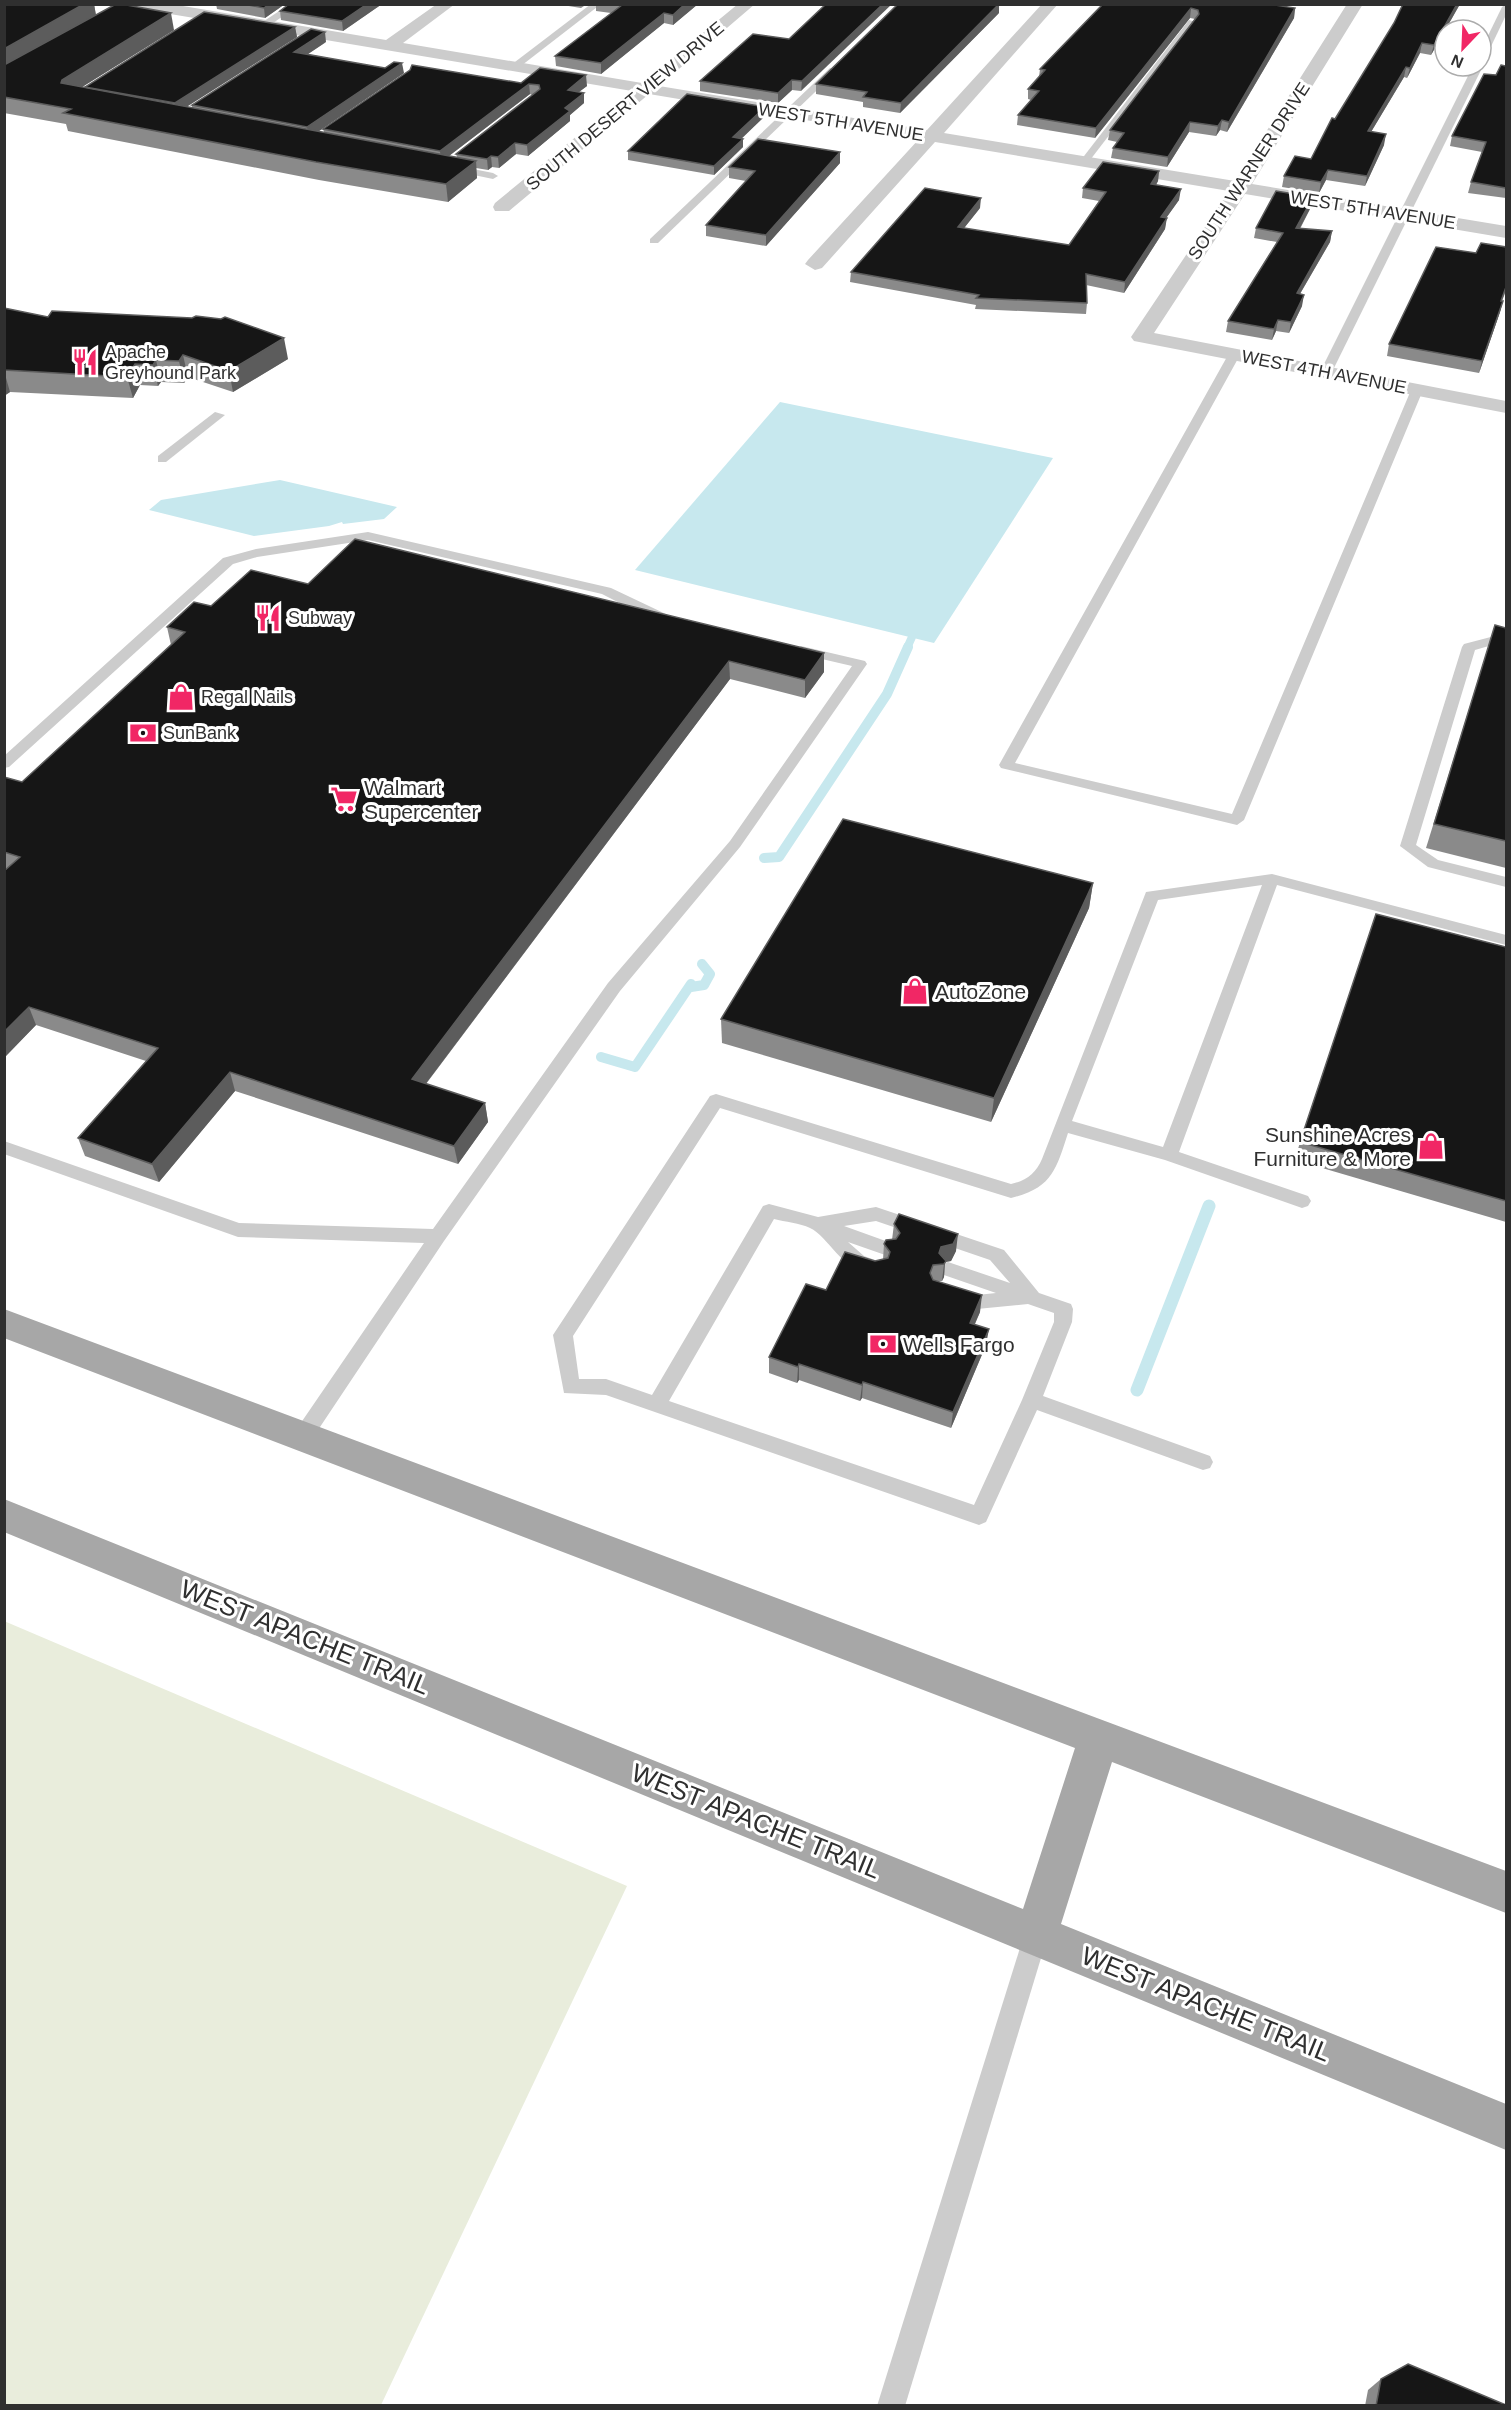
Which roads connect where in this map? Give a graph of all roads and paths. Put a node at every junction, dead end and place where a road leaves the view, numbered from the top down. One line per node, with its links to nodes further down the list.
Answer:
1 (297, 4): 10 (lane)
2 (448, 4): 12 (street)
3 (597, 4): 14 (lane)
4 (748, 4): 16 (street, SOUTH DESERT VIEW DRIVE)
5 (1051, 4): 18 (street)
6 (1355, 4): 22 (street, SOUTH WARNER DRIVE)
7 (133, 6): 10 (street, WEST 5TH AVENUE)
8 (1506, 7): 11 (lane)
9 (1192, 22): 20 (lane)
10 (264, 25): 12 (street, WEST 5TH AVENUE)
11 (1493, 34)
12 (388, 46): 14 (street, WEST 5TH AVENUE)
13 (844, 59): 17 (lane)
14 (514, 67): 16 (street, WEST 5TH AVENUE)
15 (1472, 78): 24 (lane)
16 (646, 89): 17 (street, WEST 5TH AVENUE); 23 (street, SOUTH DESERT VIEW DRIVE)
17 (788, 113): 18 (street, WEST 5TH AVENUE); 26 (lane)
18 (931, 137): 20 (street, WEST 5TH AVENUE); 27 (street)
19 (453, 160): 21 (lane)
20 (1084, 162): 22 (street, WEST 5TH AVENUE)
21 (493, 176)
22 (1240, 188): 24 (street, WEST 5TH AVENUE); 28 (street, SOUTH WARNER DRIVE)
23 (502, 207)
24 (1406, 216): 25 (street, WEST 5TH AVENUE); 30 (lane)
25 (1506, 232)
26 (654, 241)
27 (814, 264)
28 (1141, 337): 29 (street, WEST 4TH AVENUE)
29 (1234, 355): 30 (street, WEST 4TH AVENUE); 31 (lane)
30 (1326, 372): 31 (street, WEST 4TH AVENUE)
31 (1417, 390): 32 (street, WEST 4TH AVENUE)
32 (1506, 407)
33 (219, 416): 34 (lane)
34 (162, 459)
35 (679, 620): 38 (lane)
36 (1506, 637): 40 (lane)
37 (781, 645): 47 (lane)
38 (4, 764)
39 (1272, 879): 41 (lane); 42 (lane); 44 (lane)
40 (1506, 882)
41 (1506, 940)
42 (1062, 1125): 44 (lane); 55 (lane)
43 (4, 1147): 47 (lane)
44 (1169, 1155): 45 (lane)
45 (1302, 1202)
46 (816, 1223): 48 (lane); 49 (lane); 52 (lane); 55 (lane)
47 (438, 1236): 56 (lane)
48 (888, 1249)
49 (878, 1269)
50 (948, 1269): 52 (lane)
51 (939, 1289): 52 (lane)
52 (1032, 1297): 54 (lane)
53 (4, 1323): 56 (main road)
54 (1032, 1400): 55 (lane); 57 (lane)
55 (657, 1404)
56 (303, 1436): 59 (main road)
57 (1203, 1462)
58 (4, 1515): 61 (main road, WEST APACHE TRAIL)
59 (1099, 1737): 60 (main road); 61 (main road)
60 (1506, 1892)
61 (1036, 1935): 62 (main road, WEST APACHE TRAIL); 63 (lane)
62 (1506, 2127)
63 (891, 2406)

